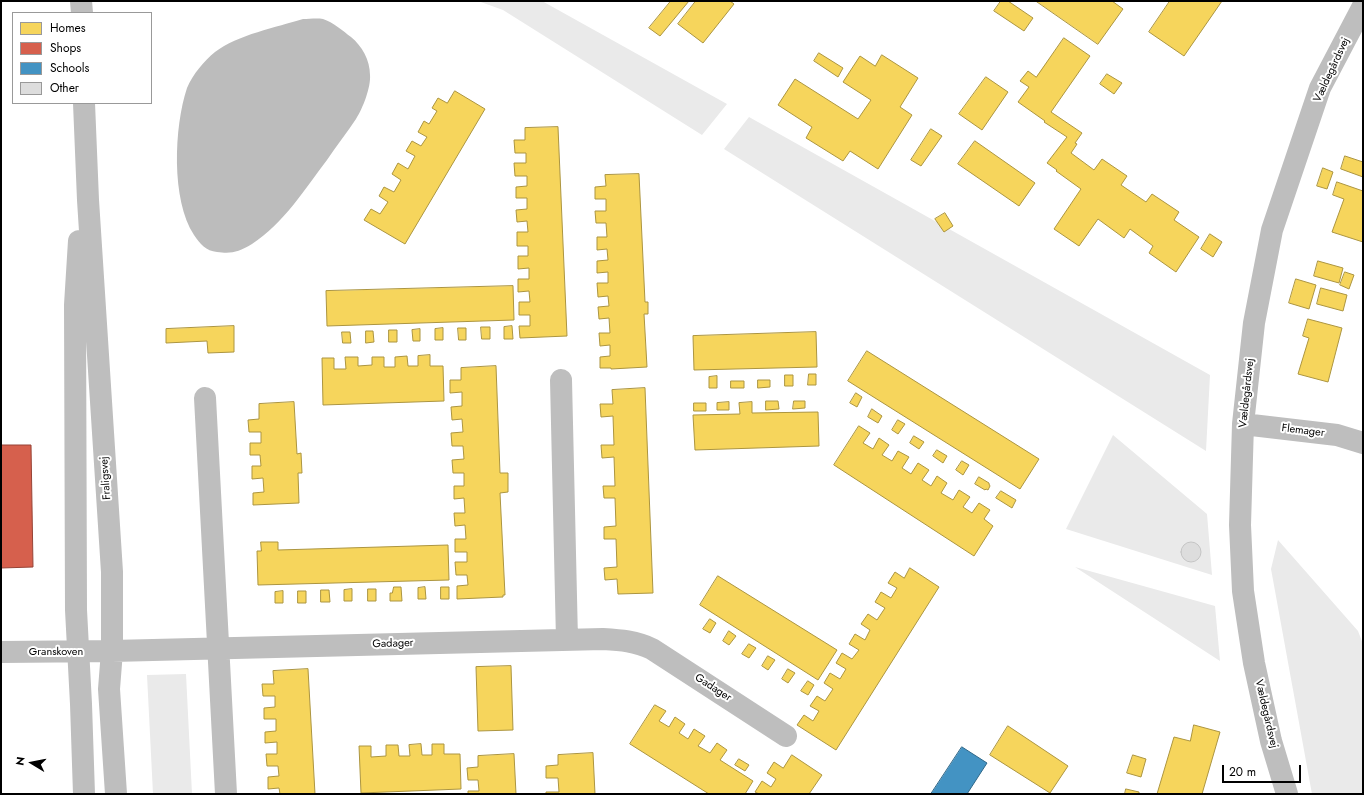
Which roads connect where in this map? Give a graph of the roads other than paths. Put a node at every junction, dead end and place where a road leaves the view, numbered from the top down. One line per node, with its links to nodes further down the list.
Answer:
1 (81, 1): 2 (street)
2 (82, 12)
3 (1361, 15): 8 (street, Vældegårdsvej)
4 (84, 104): 5 (street, Fraligsvej)
5 (86, 162): 13 (street, Fraligsvej); 14 (street, Fraligsvej)
6 (560, 380): 10 (street)
7 (205, 398): 11 (street)
8 (1243, 424): 9 (street, Flemager); 19 (street, Vældegårdsvej)
9 (1363, 443)
10 (567, 640): 11 (street, Gadager); 15 (street, Gadager)
11 (219, 649): 14 (street, Gadager); 18 (street)
12 (1, 652): 13 (street, Granskoven)
13 (78, 652): 14 (street, Granskoven); 16 (street, Fraligsvej)
14 (112, 652): 17 (street, Fraligsvej)
15 (786, 736)
16 (84, 794)
17 (116, 794)
18 (226, 794)
19 (1287, 794)

